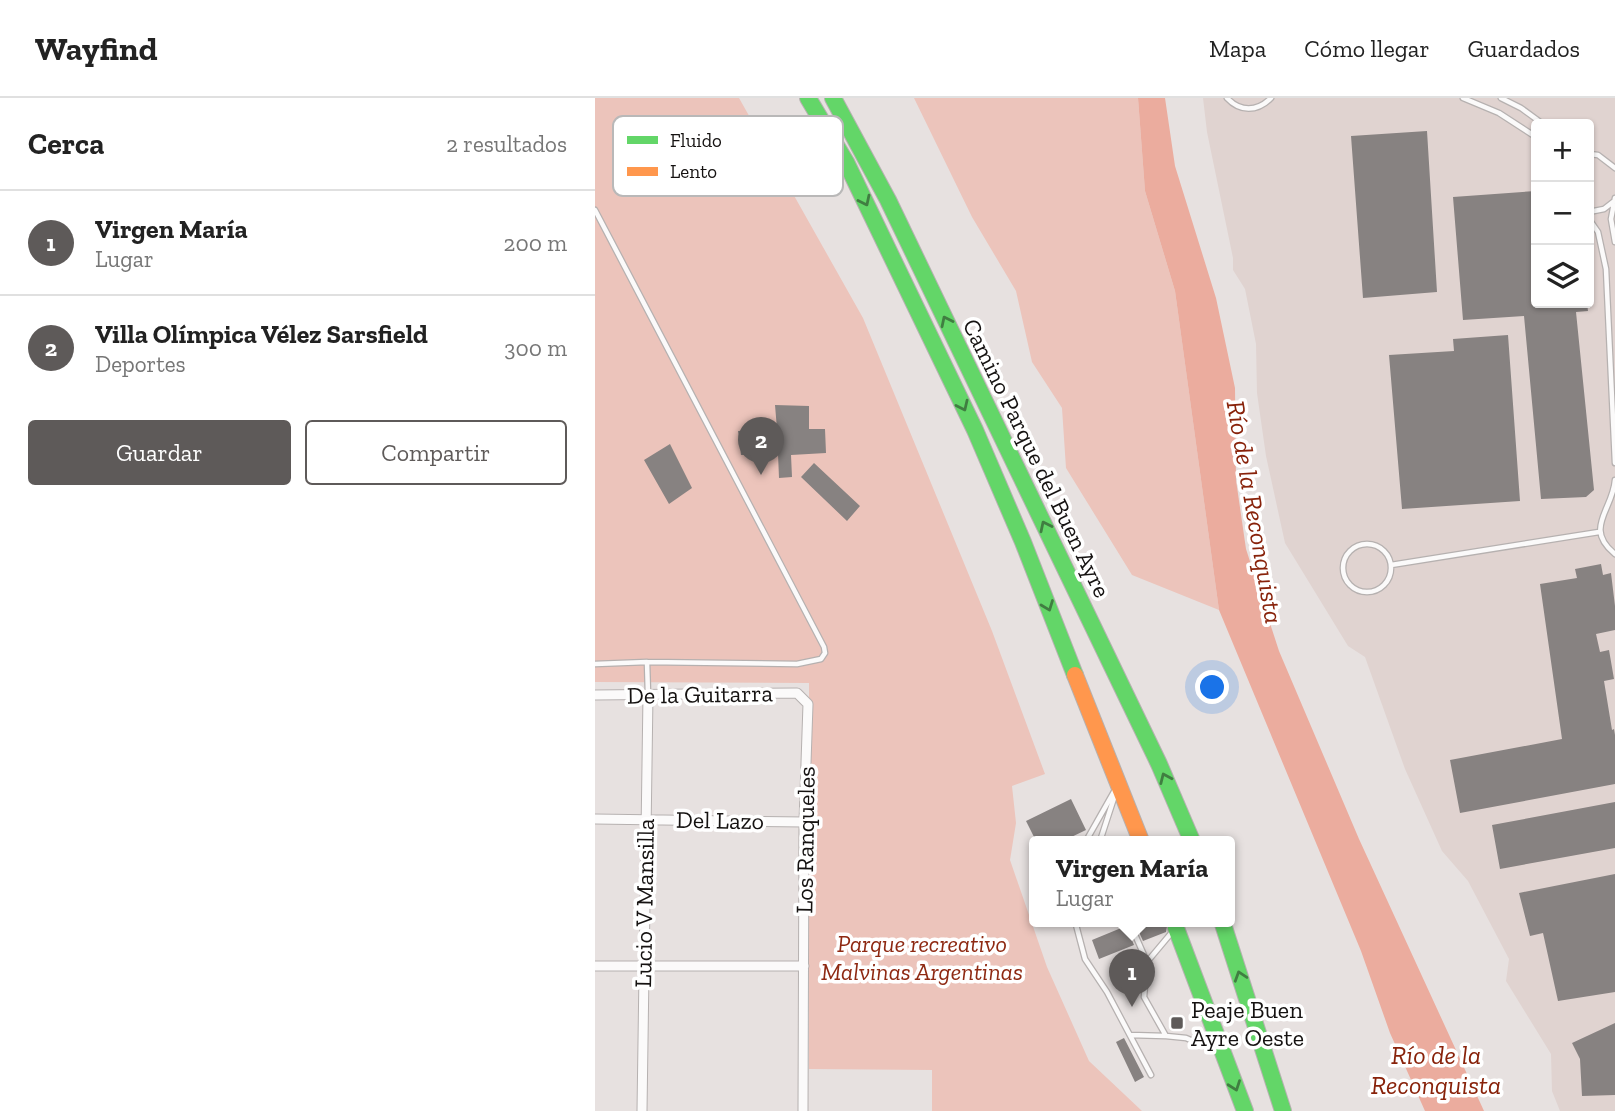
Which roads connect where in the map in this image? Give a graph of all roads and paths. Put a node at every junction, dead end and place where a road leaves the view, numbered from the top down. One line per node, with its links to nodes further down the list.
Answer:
1 (809, 98): 7 (highway, Camino Parque del Buen Ayre, one-way to 7)
2 (834, 98): 36 (highway, Camino Parque del Buen Ayre, one-way to 2)
3 (1227, 98): 4 (lane)
4 (1271, 98)
5 (1463, 98): 9 (lane)
6 (1501, 98): 8 (lane)
7 (819, 116)
8 (1536, 119)
9 (1531, 134)
10 (1594, 155): 12 (lane)
11 (843, 157): 29 (highway, Camino Parque del Buen Ayre, one-way to 29)
12 (1615, 167)
13 (1614, 200): 15 (lane); 17 (lane)
14 (595, 210): 24 (lane)
15 (1594, 211)
16 (1594, 226): 18 (lane)
17 (1615, 242)
18 (1615, 463)
19 (1615, 480): 20 (lane)
20 (1613, 502): 21 (lane)
21 (1599, 532): 22 (lane); 23 (lane)
22 (1615, 554)
23 (1391, 565): 23 (lane)
24 (647, 662): 25 (lane); 27 (lane)
25 (595, 664)
26 (595, 695): 27 (street, De la Guitarra)
27 (648, 695): 28 (street, De la Guitarra); 31 (street, Lucio V Mansilla)
28 (804, 697): 32 (street, Los Ranqueles)
29 (1118, 784): 33 (lane); 34 (lane); 35 (highway, Camino Parque del Buen Ayre)
30 (595, 819): 31 (street, Del Lazo)
31 (645, 819): 32 (street, Del Lazo); 42 (street, Lucio V Mansilla)
32 (804, 822): 44 (street, Los Ranqueles)
33 (1089, 836)
34 (1102, 836)
35 (1138, 836)
36 (1190, 836)
37 (1077, 927): 45 (lane)
38 (1132, 927): 41 (lane)
39 (1224, 927): 52 (highway, one-way to 39)
40 (1176, 928): 41 (lane); 47 (highway)
41 (1147, 962): 46 (lane)
42 (643, 965): 43 (street); 44 (street); 49 (street, Lucio V Mansilla)
43 (595, 966)
44 (804, 966): 50 (street, Los Ranqueles)
45 (1130, 1035): 46 (lane); 48 (lane)
46 (1166, 1036): 47 (lane)
47 (1224, 1054): 51 (highway, one-way to 51)
48 (1151, 1075)
49 (642, 1111)
50 (803, 1111)
51 (1245, 1111)
52 (1283, 1111)

